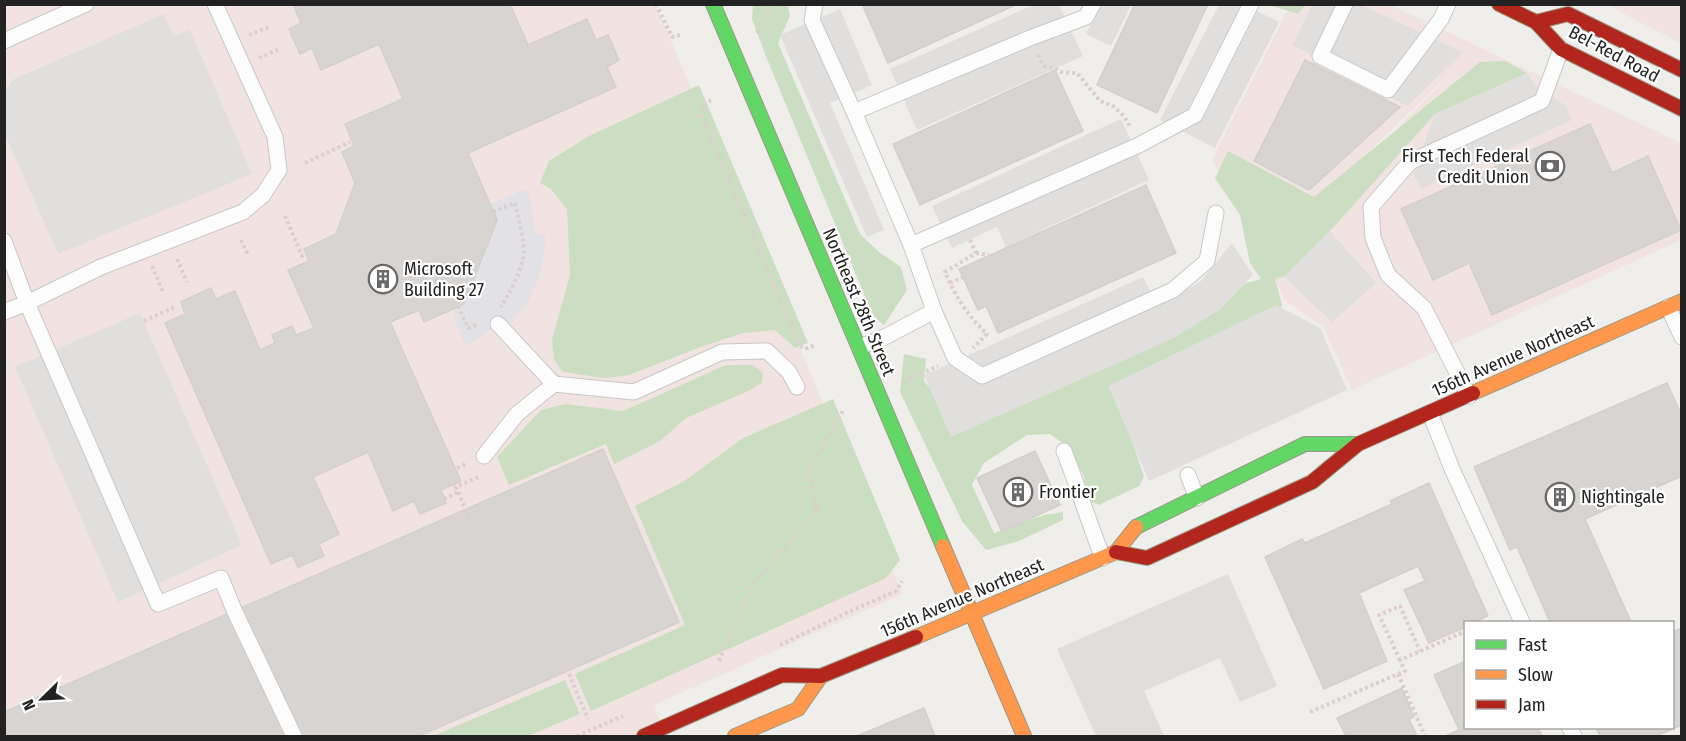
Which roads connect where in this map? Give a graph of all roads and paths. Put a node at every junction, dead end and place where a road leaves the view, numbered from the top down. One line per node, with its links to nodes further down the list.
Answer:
1 (86, 4): 18 (lane)
2 (215, 4): 45 (lane)
3 (656, 4): 16 (path)
4 (713, 4): 56 (main road, Northeast 28th Street)
5 (772, 4): 19 (path)
6 (815, 4): 26 (lane)
7 (1093, 4): 17 (lane)
8 (1251, 4): 28 (lane)
9 (1345, 4): 10 (lane)
10 (1448, 4)
11 (1499, 4): 13 (main road, Bel-Red Road)
12 (1549, 4): 13 (lane)
13 (1536, 22): 21 (main road, Bel-Red Road); 23 (main road, Bel-Red Road)
14 (269, 27): 15 (path)
15 (261, 30)
16 (683, 34)
17 (1030, 38): 26 (lane); 28 (path)
18 (4, 41)
19 (753, 42)
20 (279, 49): 22 (path)
21 (1561, 49): 25 (main road, Bel-Red Road); 62 (lane)
22 (271, 53)
23 (1682, 70)
24 (711, 100): 55 (path)
25 (1682, 109)
26 (854, 112): 36 (lane)
27 (350, 142): 29 (path)
28 (1139, 145): 33 (lane)
29 (305, 163)
30 (493, 212): 51 (path)
31 (1216, 213): 49 (lane)
32 (285, 216): 38 (path)
33 (963, 223): 36 (lane); 37 (path)
34 (241, 240): 40 (path)
35 (4, 241): 45 (lane)
36 (911, 245): 49 (lane)
37 (976, 253): 41 (path); 57 (path)
38 (306, 254)
39 (176, 255): 43 (path)
40 (248, 255)
41 (989, 255)
42 (152, 265): 44 (path)
43 (187, 282)
44 (163, 292)
45 (27, 303): 50 (lane); 88 (lane)
46 (1675, 304): 54 (lane); 62 (main road, 156th Avenue Northeast)
47 (458, 306): 53 (path)
48 (175, 307): 52 (path)
49 (934, 311): 56 (lane)
50 (4, 312)
51 (498, 317): 59 (lane)
52 (144, 321)
53 (481, 323)
54 (1682, 337)
55 (815, 345)
56 (859, 347): 77 (main road, Northeast 28th Street)
57 (974, 347)
58 (940, 365): 60 (path)
59 (554, 384): 61 (lane); 67 (lane)
60 (898, 384)
61 (797, 387)
62 (1469, 396): 64 (main road, 156th Avenue Northeast)
63 (843, 411): 82 (path)
64 (1430, 413): 65 (main road, 156th Avenue Northeast); 78 (lane)
65 (1358, 444): 71 (main road, 156th Avenue Northeast); 74 (main road, 156th Avenue Northeast)
66 (1064, 452): 74 (lane)
67 (484, 456)
68 (1188, 475): 71 (lane)
69 (483, 476): 70 (path)
70 (458, 492): 72 (path); 73 (path)
71 (1197, 498): 74 (main road, 156th Avenue Northeast)
72 (444, 499)
73 (469, 517)
74 (1109, 555): 77 (main road, 156th Avenue Northeast)
75 (902, 581): 76 (path)
76 (896, 591)
77 (972, 614): 85 (main road, 156th Avenue Northeast); 91 (main road, Northeast 28th Street)
78 (1522, 621)
79 (1464, 632): 80 (path)
80 (1420, 651): 81 (path); 81 (path)
81 (1400, 660): 84 (path)
82 (719, 661)
83 (569, 674): 87 (path)
84 (1398, 674): 86 (path); 92 (path)
85 (821, 675): 89 (main road, 156th Avenue Northeast); 90 (main road)
86 (1310, 712)
87 (588, 718)
88 (294, 736)
89 (644, 736)
90 (735, 736)
91 (1024, 736)
92 (1425, 736)

